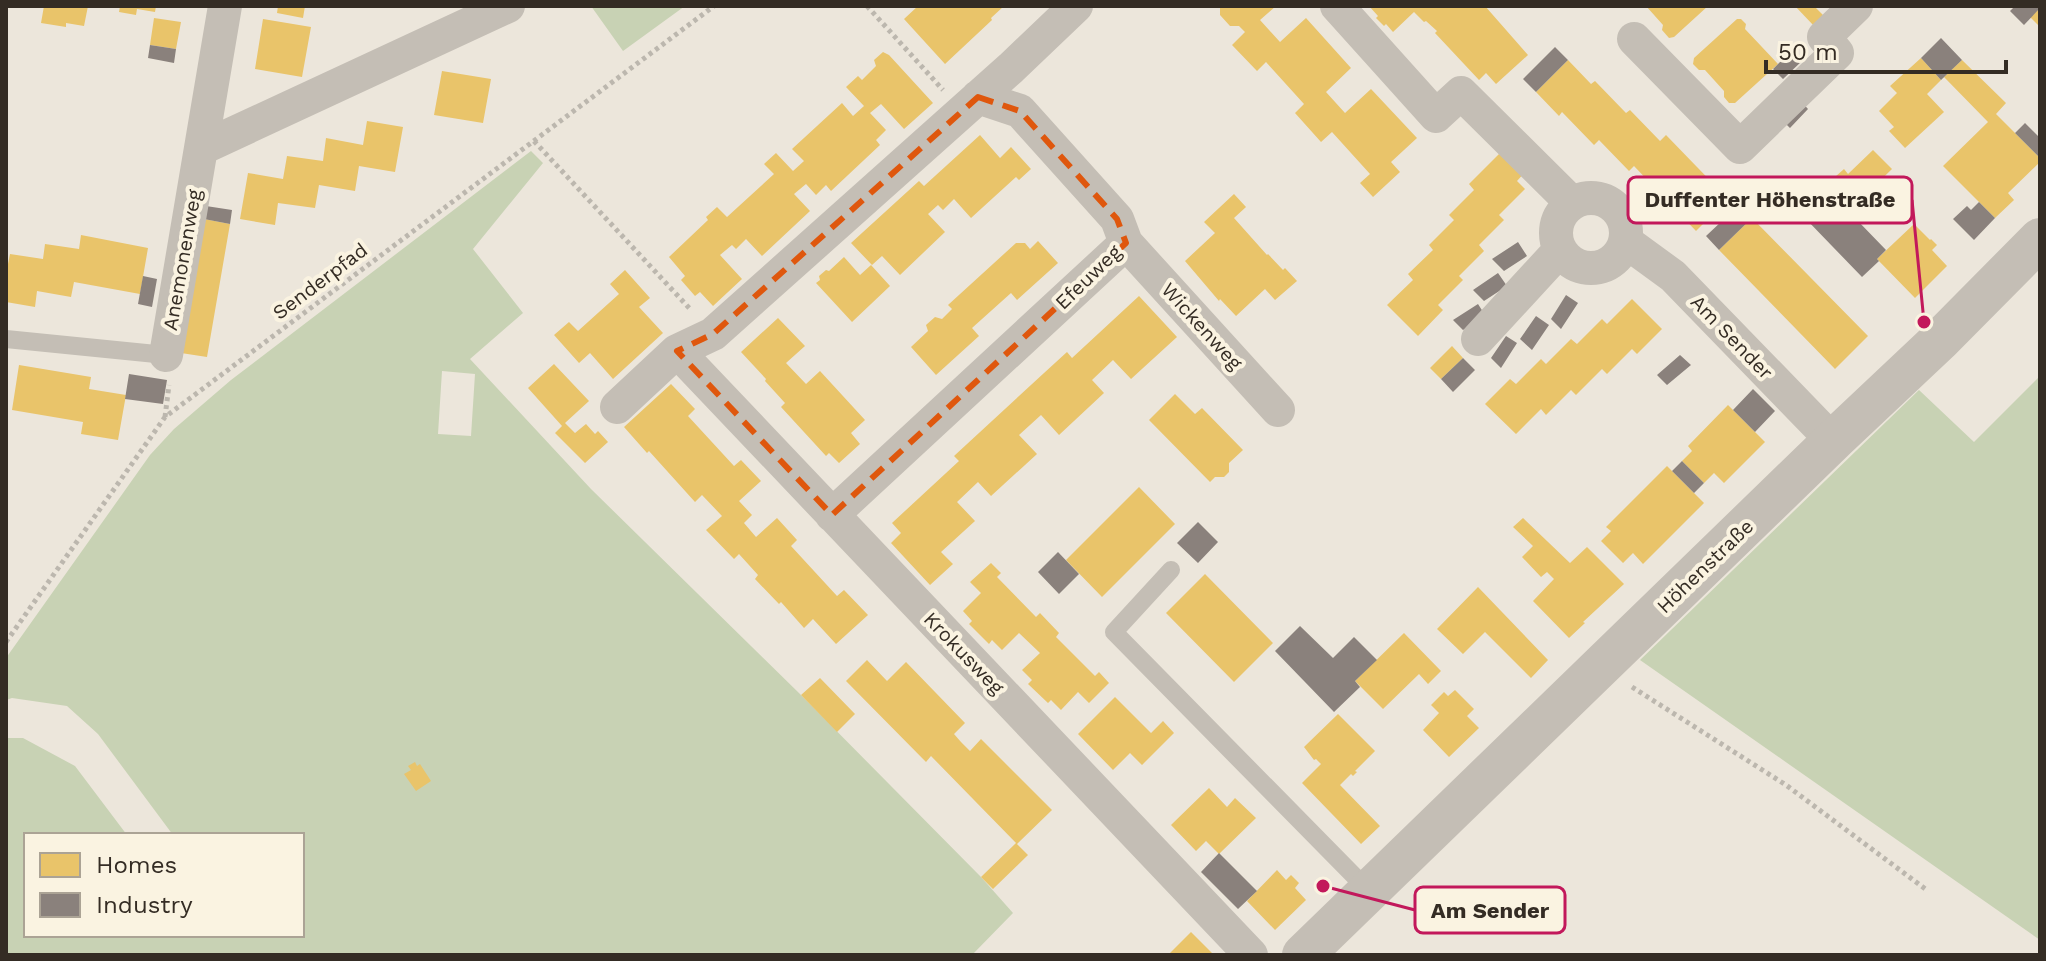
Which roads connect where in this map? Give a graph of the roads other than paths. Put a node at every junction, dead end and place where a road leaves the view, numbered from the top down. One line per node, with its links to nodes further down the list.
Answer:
1 (225, 6): 10 (street, Anemonenweg)
2 (508, 6): 10 (street)
3 (1076, 6): 7 (street)
4 (1337, 6): 11 (street)
5 (1856, 6): 6 (street)
6 (1634, 39)
7 (1011, 68): 8 (street); 9 (street)
8 (970, 104): 9 (street, Efeuweg); 18 (street)
9 (1020, 111): 14 (street, Efeuweg)
10 (202, 148): 19 (street, Anemonenweg)
11 (1572, 203): 13 (street); 15 (street)
12 (2040, 239): 22 (street, Höhenstraße)
13 (1625, 241): 15 (street); 22 (street, Am Sender)
14 (1126, 243): 21 (street, Wickenweg); 23 (street, Efeuweg)
15 (1560, 250): 17 (street)
16 (6, 339): 19 (lane, Anemonenweg)
17 (1478, 339)
18 (677, 351): 20 (street); 23 (street, Krokusweg)
19 (166, 355)
20 (617, 407)
21 (1278, 410)
22 (1833, 441): 25 (street, Höhenstraße)
23 (832, 515): 26 (street, Krokusweg)
24 (1171, 570): 25 (lane)
25 (1369, 891): 27 (street, Höhenstraße)
26 (1251, 955)
27 (1303, 955)

